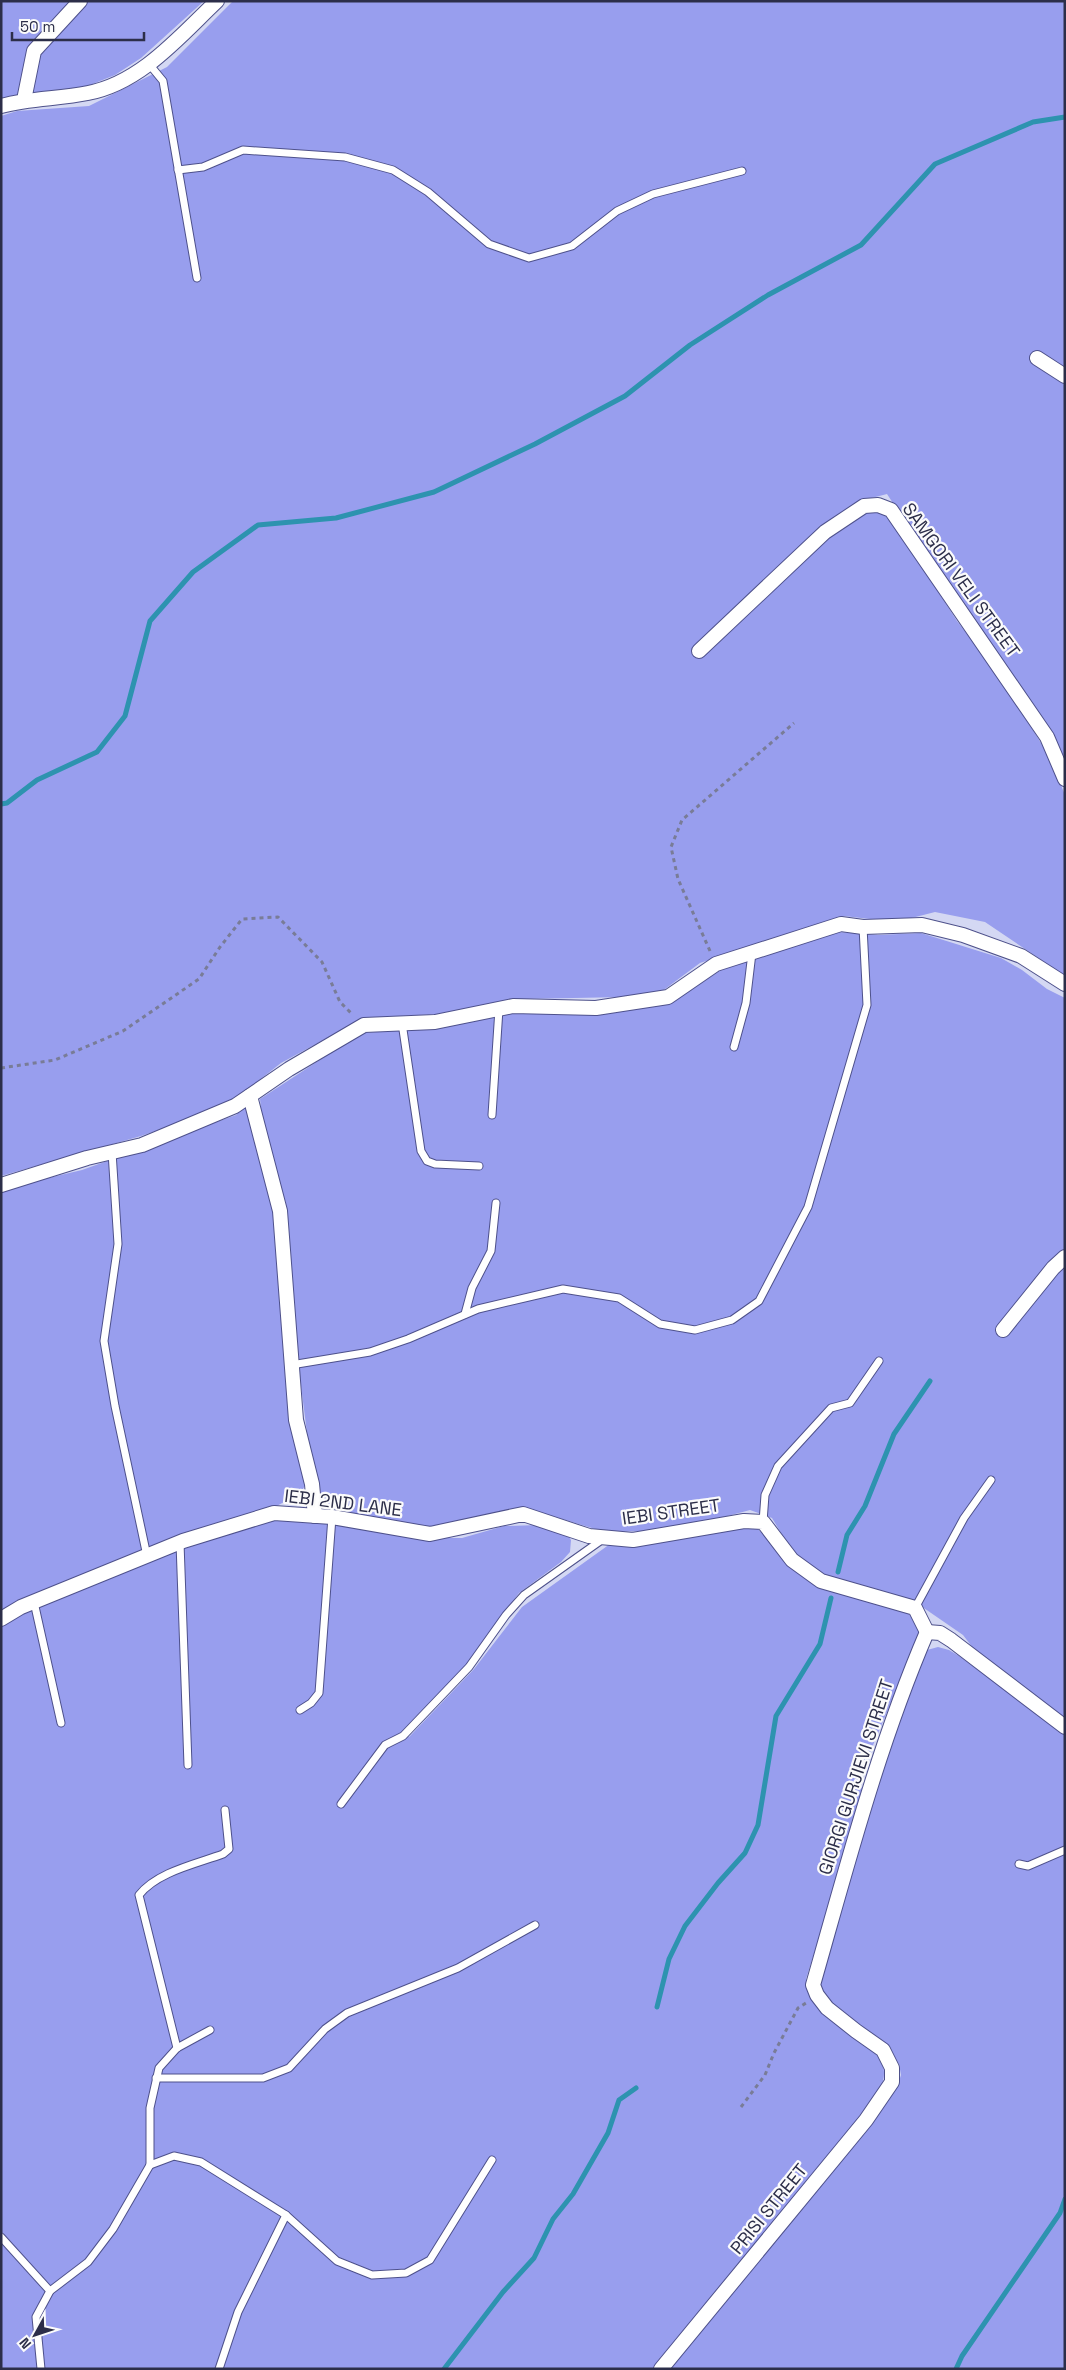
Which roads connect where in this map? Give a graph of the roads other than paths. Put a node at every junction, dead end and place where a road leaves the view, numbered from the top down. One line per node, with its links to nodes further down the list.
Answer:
1 (80, 1): 4 (street)
2 (218, 1): 3 (street)
3 (149, 64): 4 (street); 6 (lane)
4 (24, 100): 5 (street)
5 (1, 106)
6 (178, 170): 7 (lane); 8 (lane)
7 (742, 171)
8 (197, 278)
9 (1037, 358): 10 (street)
10 (1065, 376)
11 (699, 650): 12 (street, SAMGORI VELI STREET)
12 (1065, 779)
13 (863, 927): 14 (street); 15 (street); 26 (lane)
14 (752, 952): 16 (street); 18 (lane)
15 (1065, 984)
16 (499, 1009): 17 (street); 20 (lane)
17 (402, 1023): 19 (street); 22 (lane)
18 (734, 1047)
19 (250, 1096): 21 (street); 29 (street)
20 (492, 1115)
21 (112, 1152): 23 (street); 36 (lane)
22 (479, 1166)
23 (1, 1185)
24 (496, 1203): 26 (lane)
25 (1065, 1257): 27 (street)
26 (466, 1314): 29 (lane)
27 (1003, 1330)
28 (879, 1361): 33 (lane)
29 (291, 1366): 31 (street)
30 (991, 1480): 38 (lane)
31 (315, 1516): 32 (street, IEBI 2ND LANE); 35 (street, IEBI 2ND LANE)
32 (332, 1517): 34 (street, IEBI 2ND LANE); 41 (lane)
33 (763, 1522): 34 (street, IEBI STREET); 38 (street)
34 (605, 1538): 45 (lane, IEBI STREET)
35 (180, 1543): 36 (street, IEBI 2ND LANE); 44 (lane)
36 (147, 1556): 37 (street, IEBI 2ND LANE)
37 (34, 1602): 39 (street, IEBI 2ND LANE); 42 (lane)
38 (915, 1608): 40 (street)
39 (1, 1619)
40 (927, 1632): 43 (street); 52 (street, GIORGI GURJIEVI STREET)
41 (300, 1710)
42 (62, 1723)
43 (1065, 1727)
44 (188, 1765)
45 (341, 1804)
46 (225, 1810): 51 (lane)
47 (1065, 1850): 48 (lane)
48 (1019, 1864)
49 (535, 1924): 53 (lane)
50 (210, 2030): 51 (lane)
51 (177, 2048): 53 (lane)
52 (892, 2068): 61 (street, PRISI STREET)
53 (156, 2078): 55 (lane)
54 (492, 2160): 56 (lane)
55 (150, 2165): 56 (lane); 58 (lane)
56 (286, 2215): 60 (lane)
57 (1, 2237): 58 (lane)
58 (50, 2290): 59 (lane)
59 (41, 2369)
60 (219, 2369)
61 (661, 2369)

